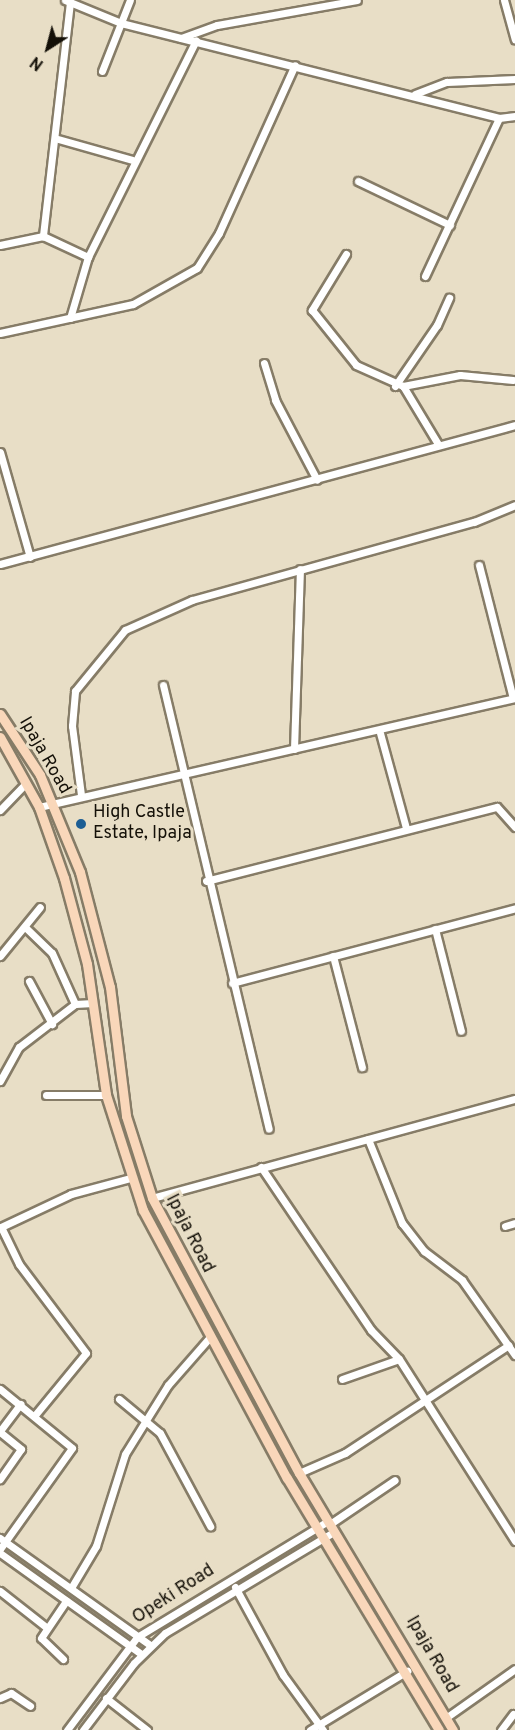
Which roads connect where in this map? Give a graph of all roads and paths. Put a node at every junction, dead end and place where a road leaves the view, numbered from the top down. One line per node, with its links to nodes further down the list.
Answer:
1 (130, 0): 6 (street)
2 (357, 0): 7 (street)
3 (504, 0): 9 (street)
4 (68, 1): 5 (street); 16 (street)
5 (80, 2): 6 (street)
6 (121, 23): 7 (street); 11 (street)
7 (181, 38): 8 (street)
8 (196, 40): 10 (street); 17 (street)
9 (515, 40)
10 (295, 65): 13 (street); 26 (street)
11 (102, 71)
12 (515, 80): 13 (street)
13 (416, 94): 15 (street)
14 (515, 116): 15 (street)
15 (499, 118): 19 (street)
16 (58, 139): 17 (street); 20 (street)
17 (132, 160): 23 (street)
18 (358, 181): 19 (street)
19 (450, 225): 24 (street)
20 (43, 236): 21 (street); 23 (street)
21 (0, 245)
22 (346, 254): 30 (street)
23 (88, 257): 26 (street)
24 (424, 276)
25 (449, 298): 30 (street)
26 (70, 318): 27 (street)
27 (0, 333)
28 (264, 363): 34 (street)
29 (513, 380): 30 (street)
30 (399, 386): 32 (street)
31 (515, 425): 32 (street)
32 (438, 444): 34 (street)
33 (0, 452): 36 (street)
34 (317, 480): 36 (street)
35 (515, 505): 39 (street)
36 (30, 557): 37 (street)
37 (0, 564)
38 (478, 565): 41 (street)
39 (300, 569): 45 (street); 48 (street)
40 (163, 685): 46 (street)
41 (514, 698): 43 (street)
42 (0, 714): 49 (main road, Ipaja Road)
43 (380, 733): 45 (street); 53 (street)
44 (0, 738): 47 (main road, Ipaja Road)
45 (294, 749): 46 (street)
46 (181, 776): 48 (street); 54 (street)
47 (26, 783): 50 (main road, Ipaja Road); 51 (street)
48 (81, 795): 49 (street)
49 (53, 803): 50 (street); 77 (main road, Ipaja Road)
50 (39, 807): 64 (main road, Ipaja Road)
51 (0, 810)
52 (515, 827): 53 (street)
53 (406, 828): 54 (street)
54 (206, 881): 63 (street)
55 (40, 907): 57 (street)
56 (515, 908): 58 (street)
57 (25, 927): 59 (street); 65 (street)
58 (435, 929): 61 (street); 67 (street)
59 (3, 947): 60 (street)
60 (0, 956)
61 (333, 956): 63 (street); 68 (street)
62 (29, 981): 66 (street)
63 (232, 982): 73 (street)
64 (93, 1002): 65 (street); 71 (main road, Ipaja Road)
65 (75, 1004): 66 (street)
66 (52, 1024): 69 (street)
67 (461, 1031)
68 (362, 1067)
69 (0, 1081)
70 (46, 1095): 71 (street)
71 (106, 1095): 76 (main road, Ipaja Road)
72 (515, 1099): 74 (street)
73 (269, 1129)
74 (368, 1139): 75 (street); 81 (street)
75 (261, 1167): 77 (street); 83 (street)
76 (130, 1178): 80 (main road, Ipaja Road); 89 (street)
77 (152, 1198): 92 (main road, Ipaja Road)
78 (515, 1223): 79 (street)
79 (505, 1226)
80 (210, 1337): 90 (street); 97 (main road, Ipaja Road)
81 (508, 1345): 82 (street); 87 (street)
82 (515, 1354)
83 (399, 1359): 84 (street); 87 (street)
84 (342, 1378)
85 (0, 1389): 88 (street)
86 (119, 1399): 90 (street)
87 (425, 1400): 92 (street); 100 (street)
88 (20, 1404): 89 (street); 91 (street)
89 (35, 1415): 99 (street)
90 (145, 1419): 96 (street); 103 (street)
91 (0, 1431): 93 (street)
92 (299, 1473): 95 (main road, Ipaja Road)
93 (0, 1479)
94 (396, 1480): 95 (street)
95 (331, 1526): 97 (street, Opeki Road); 98 (street, Opeki Road); 118 (main road, Ipaja Road)
96 (210, 1527)
97 (316, 1527): 98 (main road, Ipaja Road); 107 (street, Opeki Road)
98 (322, 1538): 102 (street, Opeki Road); 113 (main road, Ipaja Road)
99 (3, 1540): 101 (street); 103 (street)
100 (515, 1541)
101 (0, 1551): 105 (street)
102 (235, 1587): 109 (street, Opeki Road); 119 (street)
103 (71, 1588): 107 (street)
104 (1, 1595): 106 (street)
105 (66, 1600): 106 (street); 108 (street)
106 (47, 1628): 111 (street)
107 (137, 1637): 108 (street, Opeki Road); 109 (street)
108 (130, 1646): 110 (street); 120 (street, Opeki Road)
109 (150, 1646): 110 (street, Opeki Road)
110 (141, 1654): 115 (street, Opeki Road)
111 (63, 1659)
112 (515, 1669): 118 (street)
113 (407, 1671): 119 (street); 124 (main road, Ipaja Road)
114 (0, 1698): 116 (street)
115 (106, 1698): 121 (street, Opeki Road); 122 (street)
116 (30, 1706)
117 (513, 1714): 126 (street)
118 (447, 1717): 125 (main road, Ipaja Road)
119 (321, 1727): 123 (street)
120 (67, 1730)
121 (82, 1730)
122 (147, 1730)
123 (310, 1730)
124 (439, 1730)
125 (453, 1730)
126 (501, 1730)

